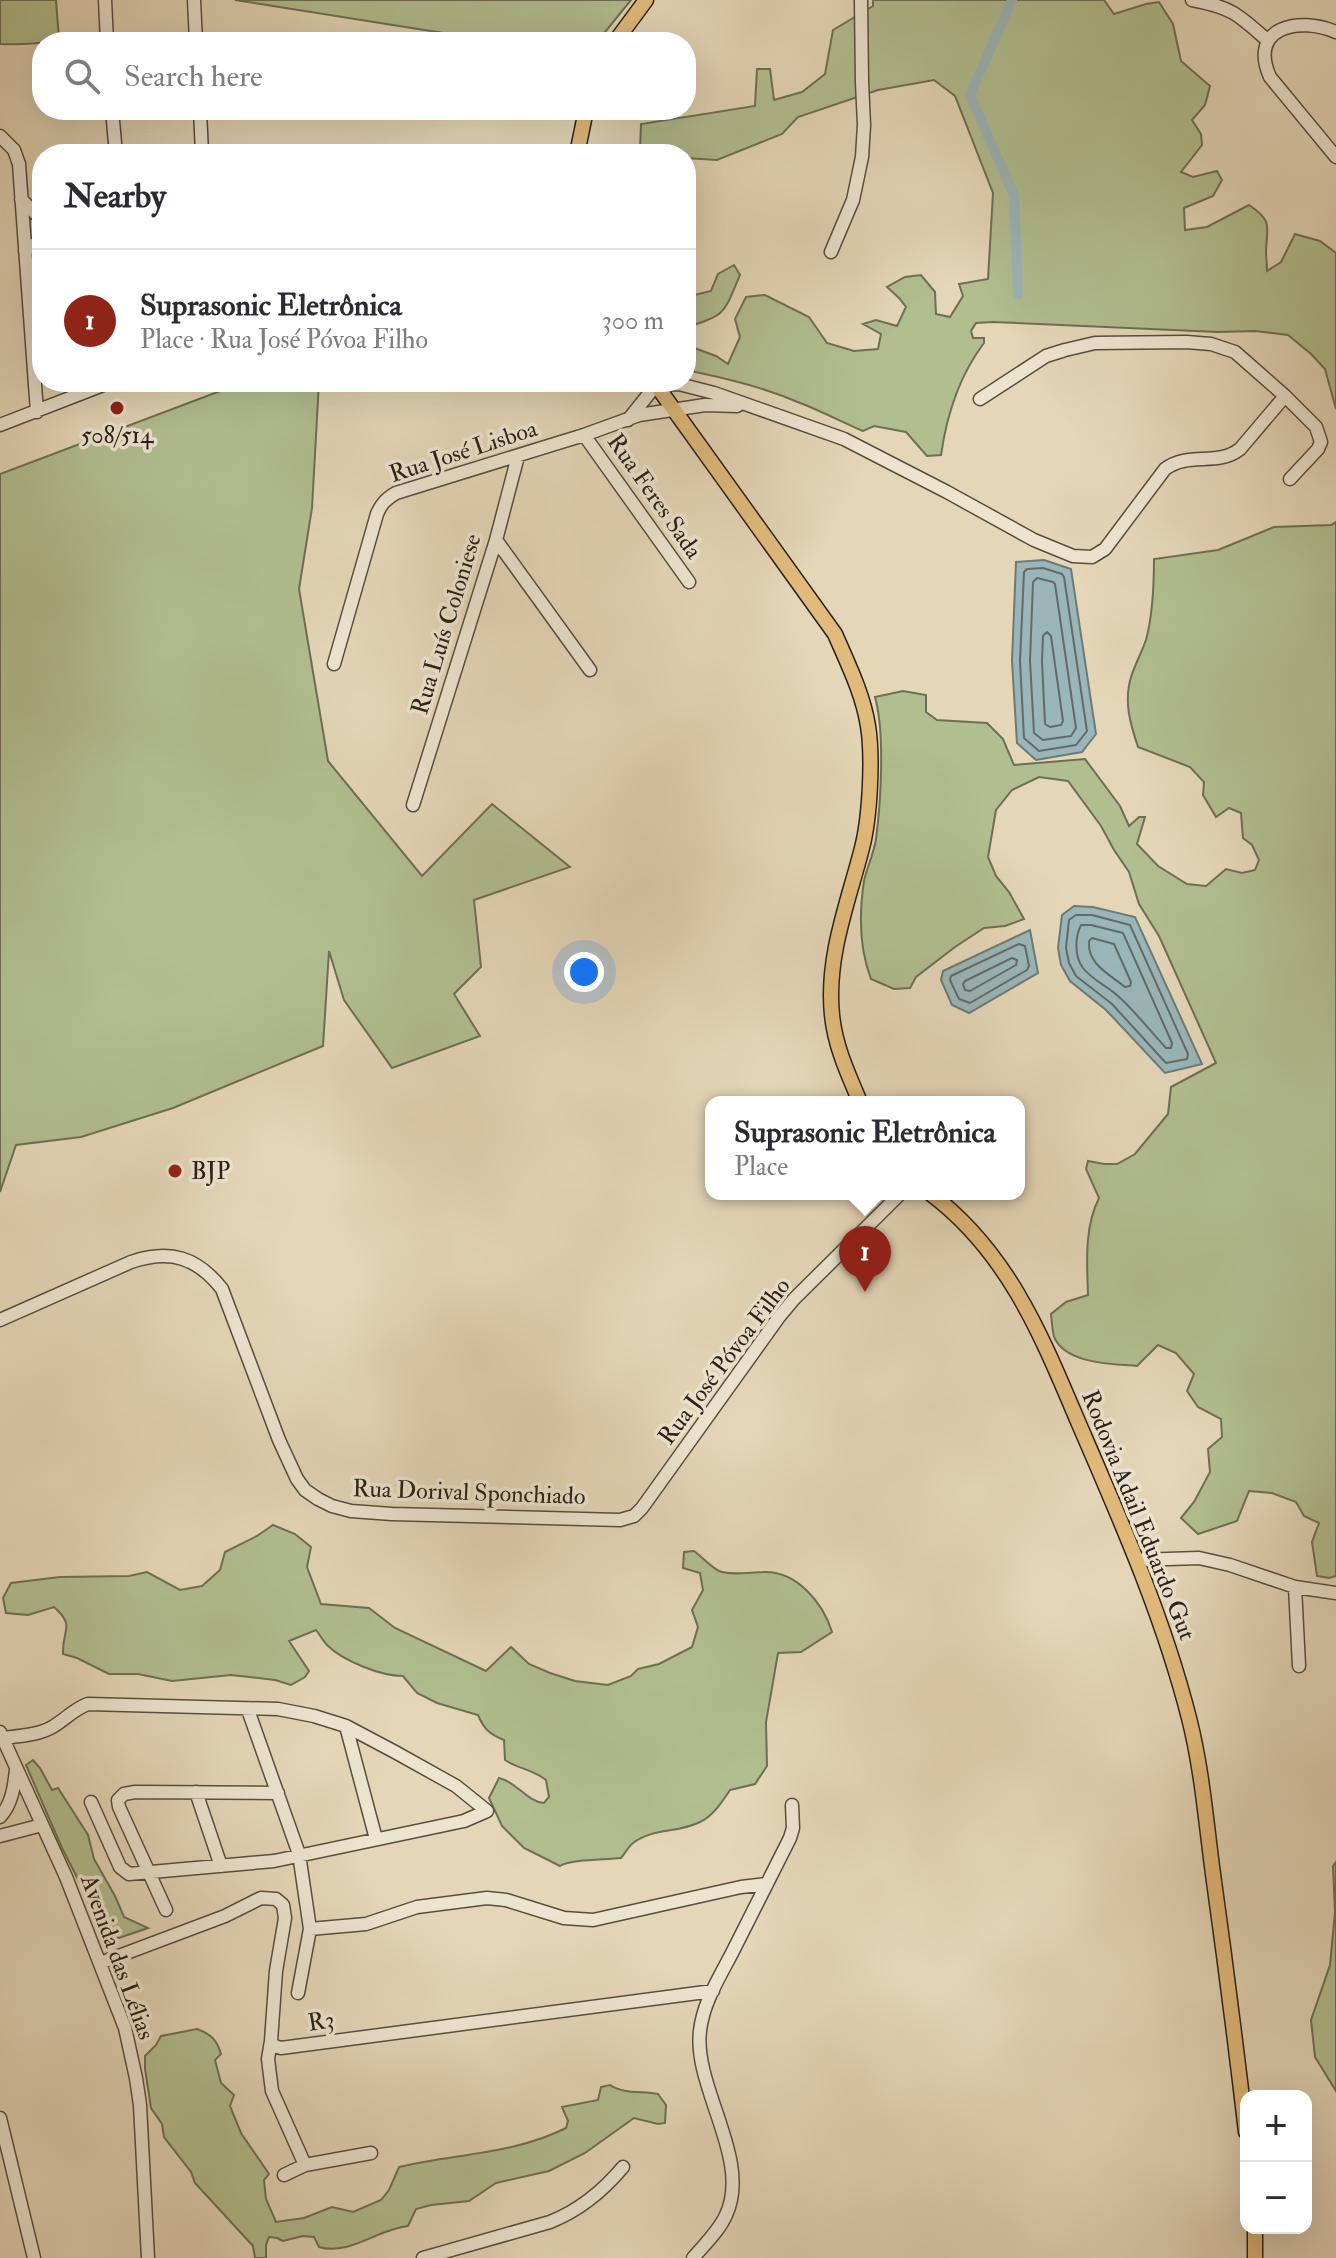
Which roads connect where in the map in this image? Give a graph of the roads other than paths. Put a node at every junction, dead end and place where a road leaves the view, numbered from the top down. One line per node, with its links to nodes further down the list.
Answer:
1 (105, 0): 6 (street)
2 (194, 0): 7 (street)
3 (646, 0): 8 (main road)
4 (861, 0): 23 (street)
5 (1192, 0): 10 (street)
6 (107, 32)
7 (196, 32)
8 (622, 32)
9 (1336, 32): 10 (street)
10 (1267, 40): 18 (street)
11 (113, 120): 15 (street)
12 (200, 120): 16 (street)
13 (584, 120): 17 (main road)
14 (0, 136): 19 (street)
15 (115, 144)
16 (202, 144)
17 (579, 144)
18 (1336, 157)
19 (21, 199): 20 (street); 22 (street)
20 (32, 210)
21 (32, 246): 22 (street)
22 (25, 251): 24 (street)
23 (831, 252)
24 (32, 345)
25 (696, 388): 32 (street)
26 (36, 392): 34 (street)
27 (86, 392): 34 (street)
28 (648, 392): 35 (street)
29 (661, 392): 33 (main road)
30 (1285, 396): 31 (street); 32 (street); 39 (street)
31 (980, 399)
32 (748, 407): 33 (street, Rua José Lisboa)
33 (674, 410): 35 (street, Rua José Lisboa); 45 (main road)
34 (37, 412): 36 (street)
35 (628, 420): 37 (street, Rua José Lisboa)
36 (0, 425)
37 (584, 435): 38 (street, Rua José Lisboa); 41 (street, Rua Feres Sada)
38 (518, 456): 40 (street, Rua Luís Coloniese); 42 (street, Rua José Lisboa)
39 (1290, 479)
40 (496, 540): 43 (street); 44 (street, Rua Luís Coloniese)
41 (689, 582)
42 (334, 664)
43 (590, 670)
44 (413, 805)
45 (857, 1096)
46 (894, 1200): 49 (street, Rua José Póvoa Filho)
47 (939, 1200): 50 (main road, Rodovia Adail Eduardo Gut)
48 (0, 1320): 49 (street, Rua Dorival Sponchiado)
49 (620, 1520)
50 (1136, 1560): 51 (street); 76 (main road, Rodovia Adail Eduardo Gut)
51 (1295, 1587): 52 (street); 53 (street)
52 (1336, 1593)
53 (1299, 1666)
54 (248, 1710): 55 (street); 56 (street); 59 (street)
55 (346, 1726): 65 (street); 65 (street)
56 (1, 1735): 57 (street, Avenida das Lélias)
57 (17, 1767): 62 (street); 63 (street, Avenida das Lélias)
58 (196, 1792): 59 (street); 67 (street); 68 (street)
59 (278, 1793): 66 (street)
60 (91, 1802): 68 (street)
61 (792, 1805): 69 (street)
62 (0, 1817)
63 (42, 1825): 64 (street); 72 (street, Avenida das Lélias)
64 (0, 1836)
65 (376, 1839): 66 (street)
66 (299, 1854): 67 (street); 71 (street)
67 (221, 1866): 68 (street)
68 (149, 1873): 70 (street)
69 (767, 1884): 71 (street); 73 (street)
70 (166, 1910)
71 (310, 1929): 74 (street)
72 (100, 1963): 75 (street, R3); 85 (street, Avenida das Lélias)
73 (713, 1991): 75 (street, R3); 87 (street)
74 (298, 1993)
75 (271, 2041): 79 (street)
76 (1241, 2090)
77 (0, 2118): 84 (street)
78 (371, 2153): 79 (street)
79 (305, 2165): 81 (street)
80 (623, 2167): 83 (street)
81 (284, 2175)
82 (1255, 2234): 88 (main road)
83 (454, 2253): 86 (street)
84 (34, 2258)
85 (148, 2258)
86 (423, 2258)
87 (693, 2258)
88 (1255, 2258)

